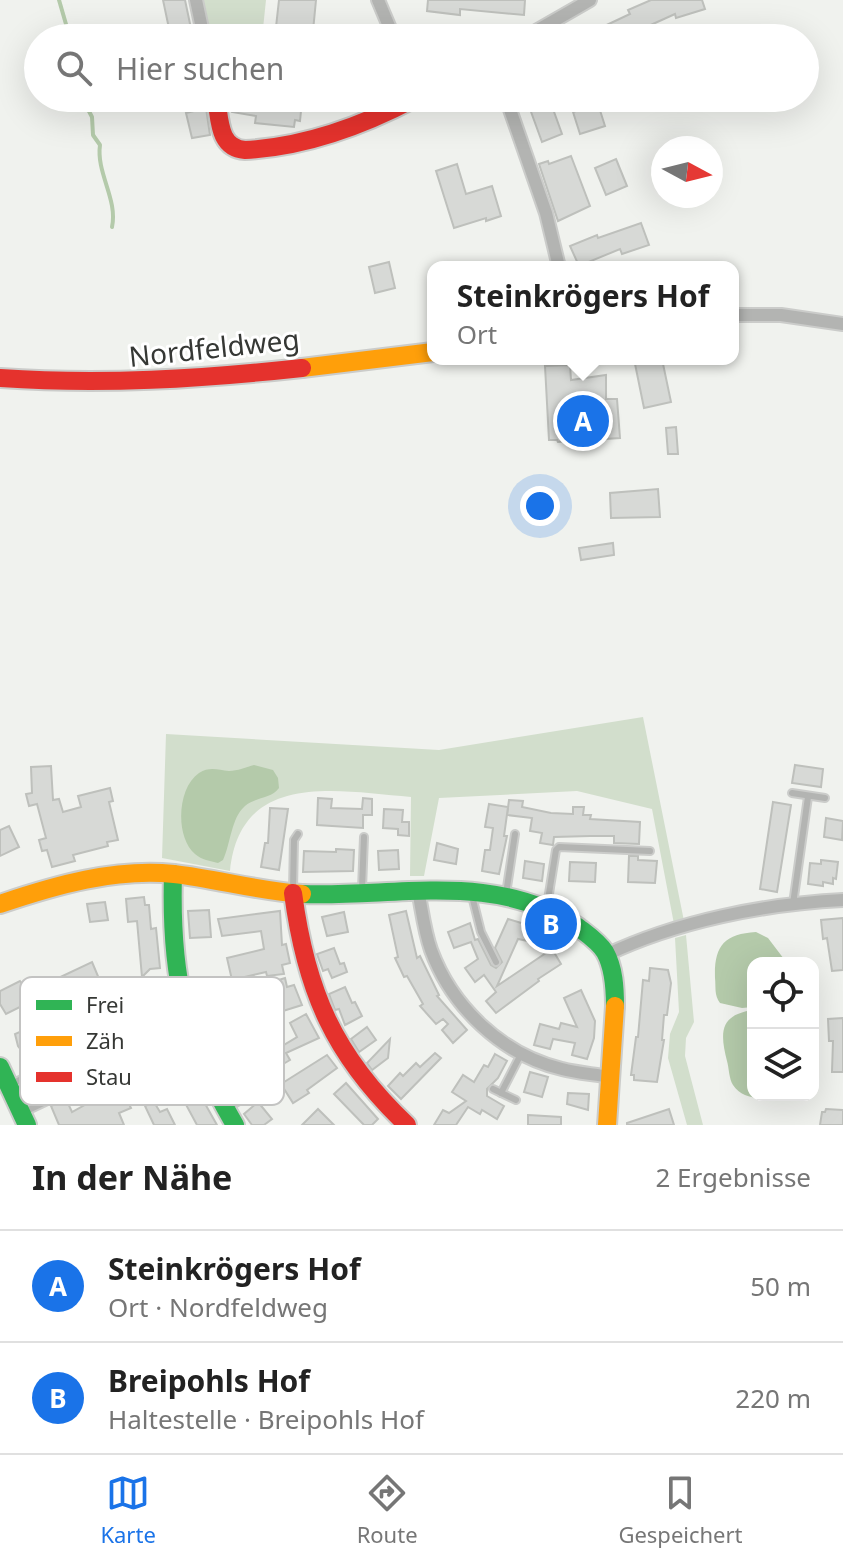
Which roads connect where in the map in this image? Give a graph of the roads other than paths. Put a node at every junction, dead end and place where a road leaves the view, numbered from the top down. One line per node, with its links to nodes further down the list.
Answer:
1 (196, 0): 4 (street)
2 (378, 0): 5 (street)
3 (590, 0): 6 (street)
4 (201, 24)
5 (388, 24)
6 (548, 24)
7 (219, 112): 8 (street)
8 (386, 112)
9 (511, 112): 10 (street)
10 (558, 261)
11 (739, 315): 12 (street)
12 (843, 324)
13 (427, 353): 14 (street, Nordfeldweg)
14 (0, 378)
15 (792, 793): 16 (lane)
16 (808, 797): 17 (lane); 30 (lane)
17 (825, 798)
18 (298, 834): 25 (lane)
19 (515, 834): 27 (lane)
20 (364, 837): 26 (lane)
21 (650, 851): 31 (lane)
22 (173, 874): 25 (street); 29 (street); 34 (street)
23 (418, 890): 24 (street); 26 (street); 35 (street)
24 (471, 892): 27 (street); 33 (lane)
25 (293, 893): 26 (street); 45 (street)
26 (362, 893)
27 (505, 898): 31 (street)
28 (843, 900): 30 (street)
29 (0, 904)
30 (793, 905): 32 (street)
31 (547, 910): 32 (street)
32 (606, 955): 37 (street)
33 (496, 962)
34 (177, 977)
35 (521, 1054): 37 (street); 41 (lane)
36 (0, 1067): 39 (street)
37 (610, 1077): 46 (street)
38 (20, 1080): 39 (lane)
39 (9, 1086): 44 (street)
40 (493, 1089): 41 (lane)
41 (501, 1093): 42 (lane)
42 (516, 1100)
43 (48, 1105): 44 (lane)
44 (24, 1119)
45 (407, 1125)
46 (607, 1125)

